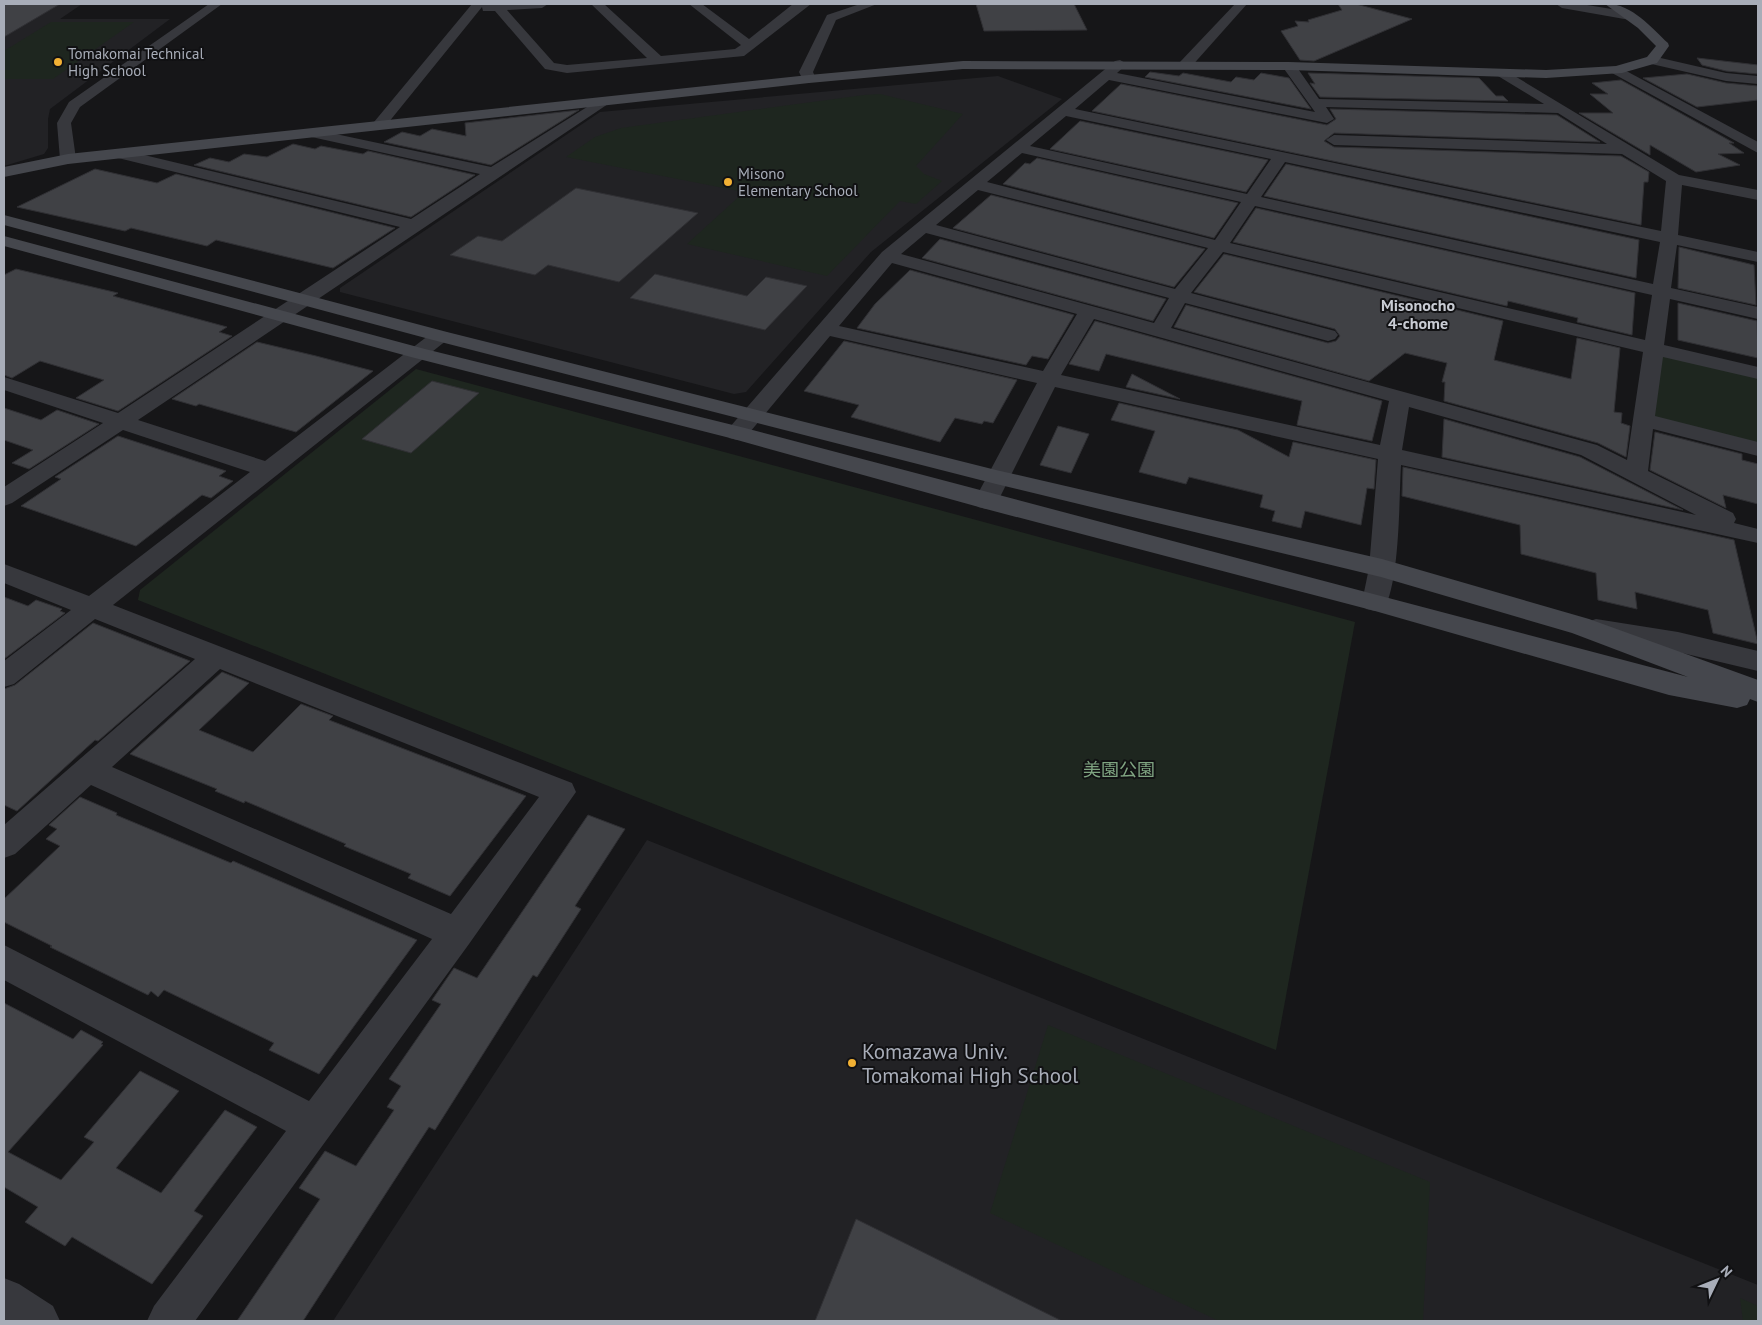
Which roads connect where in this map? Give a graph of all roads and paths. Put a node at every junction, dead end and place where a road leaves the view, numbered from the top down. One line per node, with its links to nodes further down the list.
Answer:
1 (216, 4): 38 (street)
2 (542, 4): 11 (street)
3 (597, 4): 15 (street)
4 (695, 4): 13 (street)
5 (805, 4): 13 (street)
6 (871, 4): 21 (street)
7 (1241, 4): 16 (street)
8 (1562, 4): 12 (street)
9 (1611, 4): 12 (street)
10 (475, 6): 11 (street); 28 (street)
11 (499, 8): 15 (street)
12 (1630, 16): 14 (street)
13 (750, 46): 15 (street)
14 (1652, 60): 19 (street); 22 (street)
15 (658, 61)
16 (1185, 65): 17 (street); 18 (street)
17 (1289, 66): 20 (street); 24 (street)
18 (1113, 70): 21 (street); 26 (street); 27 (street)
19 (1617, 70): 20 (street); 30 (street)
20 (1503, 73): 25 (street)
21 (809, 79): 23 (street)
22 (1758, 80)
23 (602, 101): 28 (street); 41 (street)
24 (1316, 103): 25 (street); 27 (street)
25 (1560, 109): 35 (street)
26 (1065, 111): 33 (street); 37 (street)
27 (1327, 119): 32 (street)
28 (379, 125): 31 (street)
29 (1758, 131): 30 (street)
30 (1729, 132): 34 (street)
31 (312, 133): 36 (street); 41 (street)
32 (1334, 140): 35 (street); 39 (street)
33 (1020, 148): 43 (street); 45 (street)
34 (1758, 148)
35 (1623, 149): 42 (street)
36 (119, 154): 38 (street); 47 (street)
37 (1280, 158): 39 (street); 45 (street)
38 (68, 159): 40 (street)
39 (1316, 165): 49 (street)
40 (4, 172)
41 (493, 172): 47 (street)
42 (1674, 179): 44 (street); 49 (street)
43 (975, 184): 48 (street); 51 (street)
44 (1758, 195)
45 (1251, 200): 51 (street); 54 (street)
46 (4, 220): 56 (street)
47 (414, 225): 56 (street)
48 (923, 227): 52 (street); 55 (street)
49 (1669, 239): 53 (street); 54 (street)
50 (4, 241): 59 (street)
51 (1219, 246): 55 (street); 64 (street)
52 (888, 256): 57 (street); 60 (street)
53 (1758, 257)
54 (1661, 291): 58 (street); 64 (street)
55 (1180, 295): 61 (street); 62 (street)
56 (304, 299): 59 (street); 63 (street)
57 (1089, 311): 61 (street); 67 (street)
58 (1758, 313)
59 (280, 316): 65 (street); 72 (street)
60 (825, 329): 67 (street); 70 (street)
61 (1160, 330): 69 (street)
62 (1328, 335)
63 (440, 336): 65 (street); 70 (street)
64 (1654, 348): 66 (street); 71 (street)
65 (418, 353): 73 (street); 76 (street)
66 (1758, 373)
67 (1050, 377): 75 (street); 78 (street)
68 (4, 383): 72 (street)
69 (1400, 397): 75 (street); 77 (street)
70 (751, 414): 73 (street); 78 (street)
71 (1645, 420): 74 (street); 77 (street)
72 (123, 421): 76 (street); 79 (street)
73 (737, 433): 80 (street)
74 (1758, 449)
75 (1390, 454): 81 (street); 82 (street)
76 (268, 470): 85 (street)
77 (1636, 473): 81 (street)
78 (996, 477): 80 (street); 82 (street)
79 (4, 498)
80 (986, 501): 84 (street)
81 (1756, 536)
82 (1382, 568): 84 (street); 86 (street)
83 (4, 572): 85 (street)
84 (1375, 602): 91 (street)
85 (93, 608): 87 (street); 89 (street)
86 (1580, 626): 88 (street); 90 (street)
87 (217, 656): 92 (street); 94 (street)
88 (1758, 661)
89 (4, 676)
90 (1758, 690)
91 (1758, 700)
92 (88, 770): 93 (street); 94 (street)
93 (4, 844)
94 (457, 933): 96 (street)
95 (4, 962): 96 (street)
96 (315, 1125): 99 (street)
97 (4, 1299): 98 (street)
98 (38, 1321)
99 (169, 1321)

